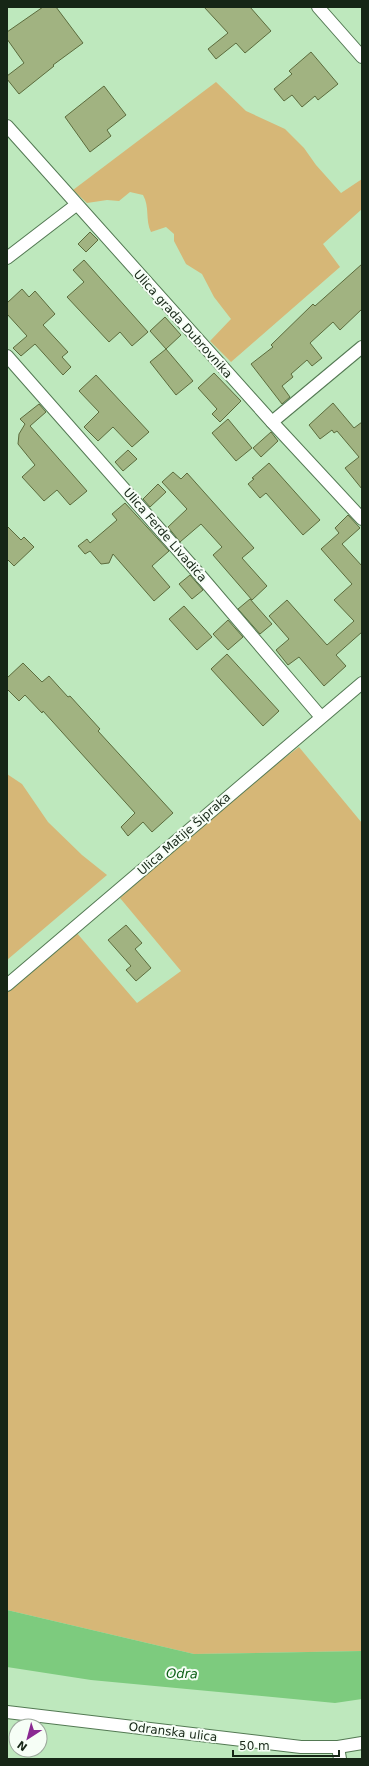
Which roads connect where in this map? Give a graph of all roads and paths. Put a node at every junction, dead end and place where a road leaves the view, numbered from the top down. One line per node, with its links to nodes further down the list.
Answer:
1 (318, 7): 2 (street)
2 (362, 57)
3 (7, 126): 4 (street, Ulica grada Dubrovnika)
4 (76, 205): 5 (street); 8 (street, Ulica grada Dubrovnika)
5 (7, 258)
6 (362, 348): 8 (street)
7 (7, 356): 11 (street, Ulica Ferde Livadića)
8 (272, 422): 9 (street, Ulica grada Dubrovnika)
9 (362, 519)
10 (362, 683): 11 (street, Ulica Matije Šipraka)
11 (321, 717): 12 (street, Ulica Matije Šipraka)
12 (7, 985)
13 (7, 1712): 15 (street, Odranska ulica)
14 (362, 1743): 15 (street, Odranska ulica)
15 (339, 1753)

